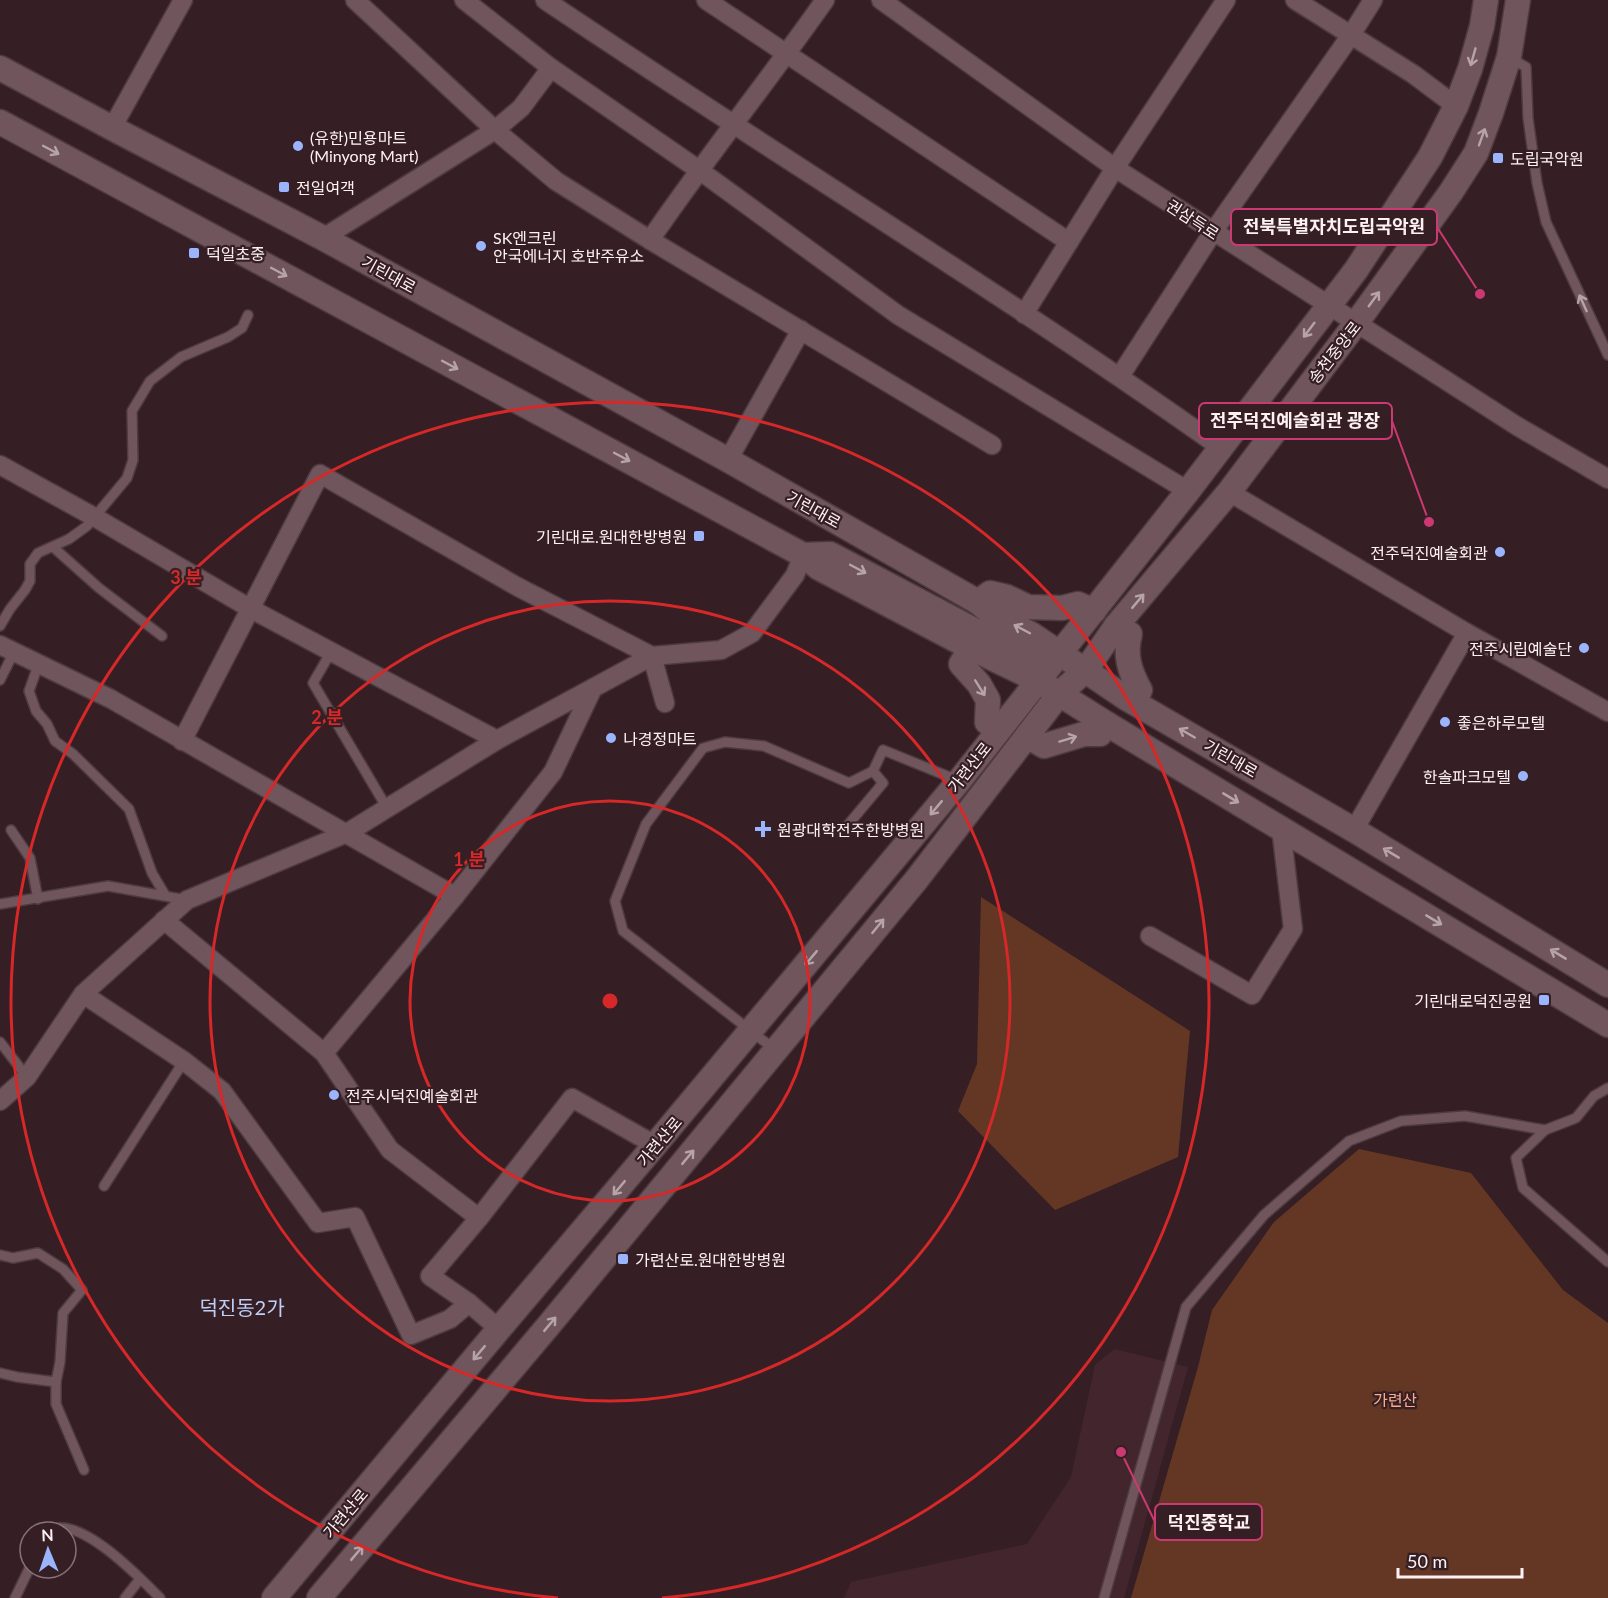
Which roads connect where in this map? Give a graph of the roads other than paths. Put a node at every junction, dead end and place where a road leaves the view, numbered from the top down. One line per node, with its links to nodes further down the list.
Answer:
1 (183, 0): 21 (street)
2 (464, 0): 17 (street)
3 (705, 0): 14 (street)
4 (825, 0): 14 (street)
5 (881, 0): 23 (street, 권삼득로)
6 (1226, 0): 23 (street)
7 (1295, 0): 13 (street)
8 (1373, 0): 13 (street)
9 (1486, 0): 18 (street, 송천중앙로, one-way to 18)
10 (1518, 0): 15 (street, 송천중앙로)
11 (548, 1): 20 (street)
12 (362, 2): 22 (street)
13 (1351, 35): 18 (street); 25 (street)
14 (788, 53): 20 (street); 28 (street)
15 (1509, 57): 32 (street, 송천중앙로, one-way to 15); 34 (lane, one-way to 15)
16 (0, 68): 21 (street, 기린대로)
17 (551, 68): 22 (street); 24 (street)
18 (1456, 106): 29 (street, 송천중앙로)
19 (0, 122): 46 (street, 기린대로, one-way to 46)
20 (732, 124): 24 (street); 30 (street)
21 (112, 128): 26 (street, 기린대로)
22 (495, 130): 26 (street); 27 (street)
23 (1115, 168): 25 (street, 권삼득로); 28 (street)
24 (699, 170): 27 (street); 41 (street)
25 (1213, 232): 29 (street, 권삼득로); 35 (street)
26 (323, 238): 38 (street, 기린대로)
27 (650, 240): 33 (street)
28 (1069, 242): 30 (street)
29 (1328, 306): 32 (street, 권삼득로); 37 (street, 송천중앙로, one-way to 37)
30 (1024, 314): 35 (street)
31 (248, 315): 44 (lane)
32 (1357, 322): 40 (street, 권삼득로); 42 (street, 송천중앙로)
33 (801, 330): 36 (street); 38 (street)
34 (1608, 355)
35 (1120, 376): 37 (street)
36 (992, 445)
37 (1221, 447): 41 (street, 송천중앙로)
38 (728, 460): 47 (street, 기린대로)
39 (0, 465): 44 (street)
40 (1608, 479)
41 (1188, 491): 43 (street, 송천중앙로)
42 (1229, 492): 51 (street, 송천중앙로, one-way to 42); 52 (street)
43 (1172, 512): 49 (street, 송천중앙로); 59 (street)
44 (96, 518): 45 (lane); 48 (street)
45 (53, 547): 50 (lane); 53 (lane)
46 (803, 555): 55 (street, 기린대로); 57 (street); 59 (street, one-way to 59)
47 (978, 602): 49 (street); 59 (street, 기린대로, one-way to 47)
48 (251, 609): 56 (street); 57 (street); 69 (street)
49 (1094, 611): 59 (street, 송천중앙로)
50 (0, 626)
51 (1116, 626): 59 (street, 송천중앙로); 62 (street)
52 (1467, 633): 64 (street); 76 (street)
53 (162, 636)
54 (7, 648): 58 (street); 60 (lane)
55 (971, 648): 59 (street, 기린대로); 66 (street, one-way to 66)
56 (331, 651): 68 (street); 72 (lane)
57 (652, 656): 61 (street); 63 (street)
58 (39, 663): 69 (street); 78 (lane)
59 (1060, 671): 62 (street, 기린대로); 65 (street, 기린대로); 66 (street, 가련산로); 67 (street, 가련산로)
60 (0, 680)
61 (593, 688): 68 (street); 79 (street)
62 (1134, 702): 76 (street, 기린대로, one-way to 62)
63 (665, 703)
64 (1608, 712)
65 (1107, 724): 67 (street, one-way to 65); 74 (street, 기린대로, one-way to 74)
66 (997, 731): 71 (street, 가련산로)
67 (1027, 736): 90 (street, 가련산로, one-way to 67)
68 (497, 740): 72 (street)
69 (182, 741): 77 (street)
70 (873, 771): 71 (lane); 73 (lane); 88 (lane)
71 (959, 781): 88 (street, 가련산로, one-way to 88)
72 (387, 808): 77 (street)
73 (847, 826)
74 (1281, 828): 84 (street); 87 (street, 기린대로, one-way to 87)
75 (11, 830): 80 (lane)
76 (1354, 830): 85 (street, 기린대로, one-way to 76)
77 (347, 833): 79 (street); 81 (street)
78 (165, 895): 80 (lane); 81 (lane)
79 (455, 896): 91 (street)
80 (38, 899): 82 (lane)
81 (187, 900): 83 (street)
82 (0, 904)
83 (164, 920): 86 (street); 91 (street)
84 (1150, 936)
85 (1608, 985)
86 (83, 994): 92 (street); 93 (street)
87 (1608, 1025)
88 (750, 1032): 90 (lane); 97 (street, 가련산로)
89 (0, 1042): 93 (lane)
90 (776, 1051): 114 (street, 가련산로, one-way to 90)
91 (324, 1053): 99 (street)
92 (184, 1061): 98 (lane); 102 (street)
93 (27, 1077): 95 (street)
94 (1608, 1088): 96 (lane)
95 (0, 1101)
96 (1545, 1130): 101 (lane); 115 (lane)
97 (656, 1145): 99 (street); 103 (street, 가련산로, one-way to 103)
98 (104, 1186)
99 (479, 1218): 102 (street)
100 (0, 1255): 105 (lane)
101 (1608, 1262)
102 (469, 1303): 103 (street)
103 (499, 1329): 113 (street, 가련산로, one-way to 113)
104 (0, 1372): 105 (lane)
105 (56, 1382): 106 (lane)
106 (84, 1470)
107 (78, 1530): 108 (lane)
108 (141, 1579): 111 (lane); 112 (lane)
109 (24, 1580): 110 (lane)
110 (15, 1598)
111 (125, 1598)
112 (160, 1598)
113 (274, 1598)
114 (319, 1598)
115 (1104, 1598)

